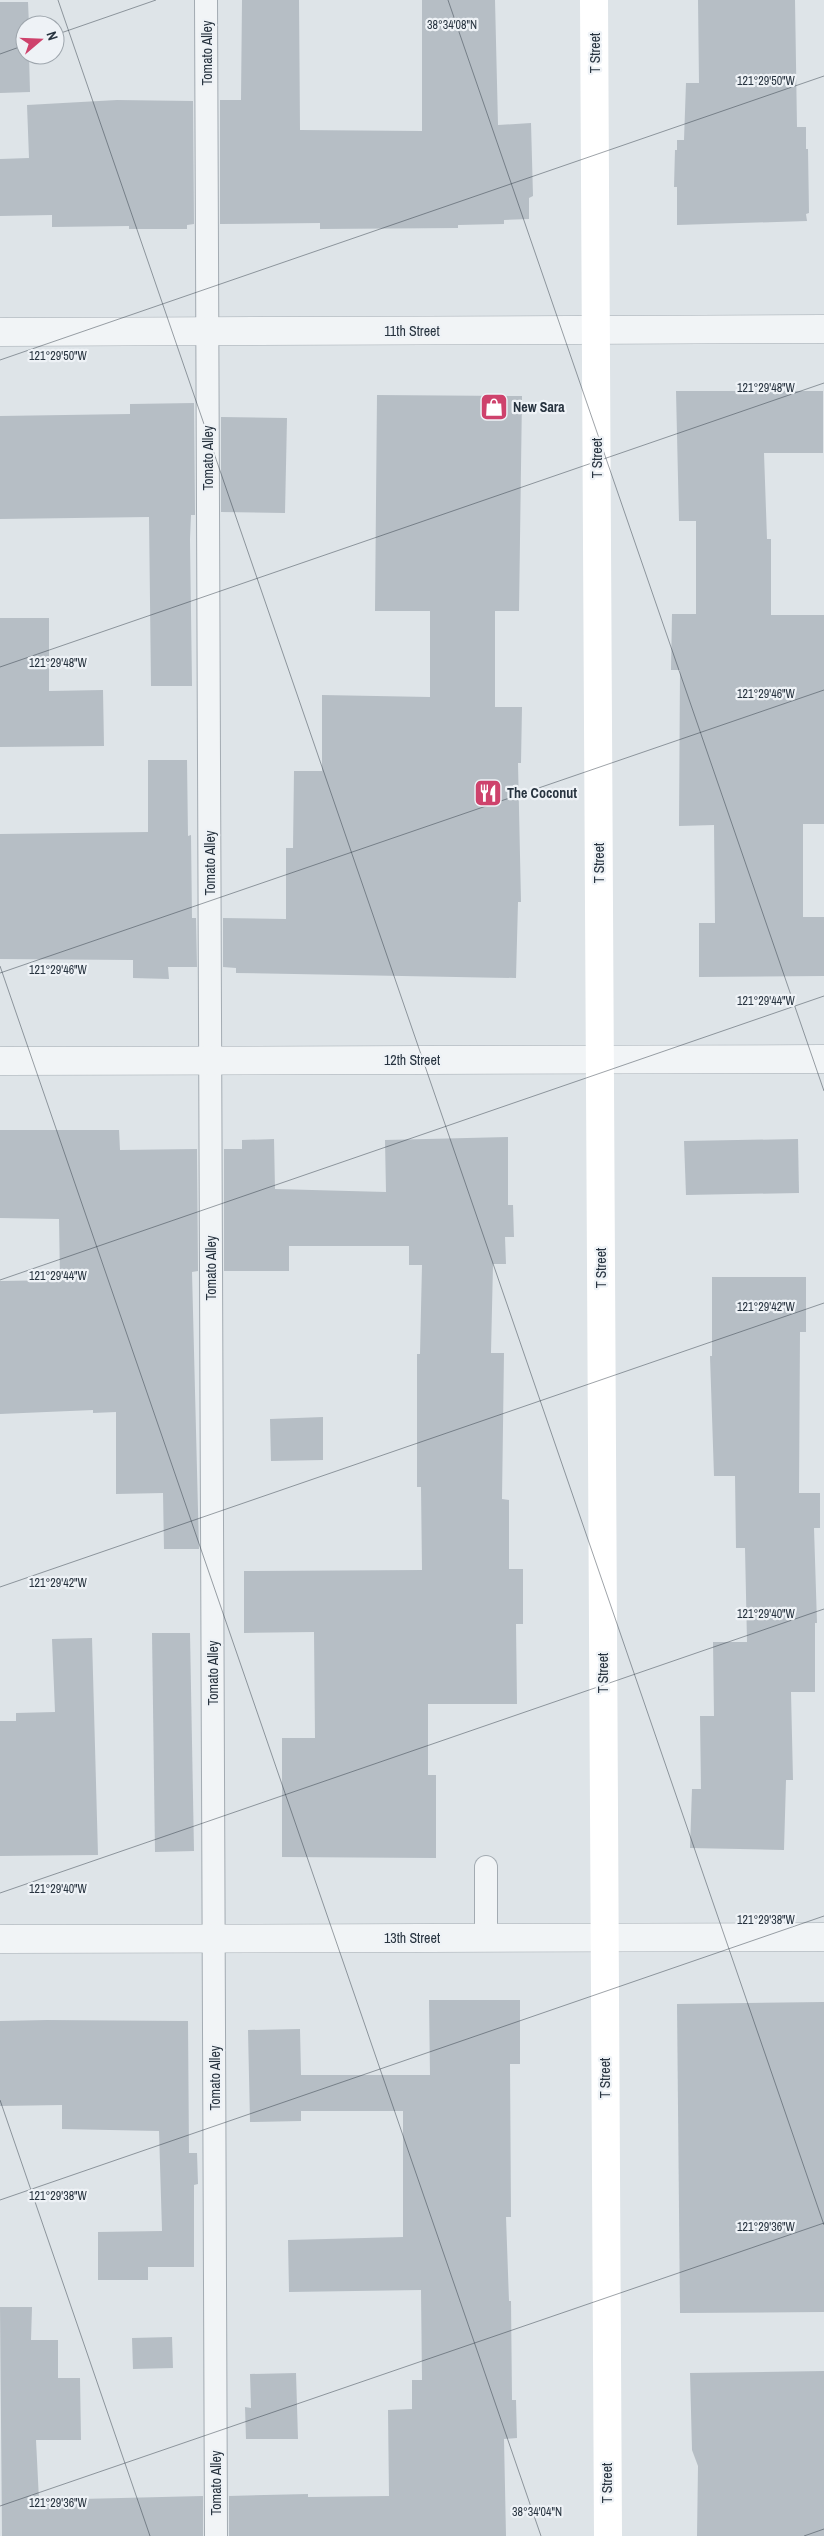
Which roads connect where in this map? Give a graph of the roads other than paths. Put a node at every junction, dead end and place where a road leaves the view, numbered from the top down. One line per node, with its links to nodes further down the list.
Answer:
1 (206, 0): 5 (lane, Tomato Alley)
2 (594, 0): 4 (street, T Street)
3 (824, 329): 4 (street, 11th Street)
4 (596, 330): 5 (street, 11th Street); 9 (street, T Street)
5 (208, 331): 6 (street, 11th Street); 8 (lane, Tomato Alley)
6 (0, 332)
7 (824, 1059): 9 (street, 12th Street)
8 (210, 1060): 9 (street, 12th Street); 10 (street, 12th Street); 13 (lane, Tomato Alley)
9 (600, 1060): 15 (street, T Street)
10 (0, 1061)
11 (486, 1868): 14 (lane)
12 (824, 1937): 15 (street, 13th Street)
13 (214, 1938): 14 (street, 13th Street); 16 (street, 13th Street); 17 (lane, Tomato Alley)
14 (486, 1938): 15 (street, 13th Street)
15 (605, 1938): 18 (street, T Street)
16 (0, 1939)
17 (216, 2536)
18 (608, 2536)

